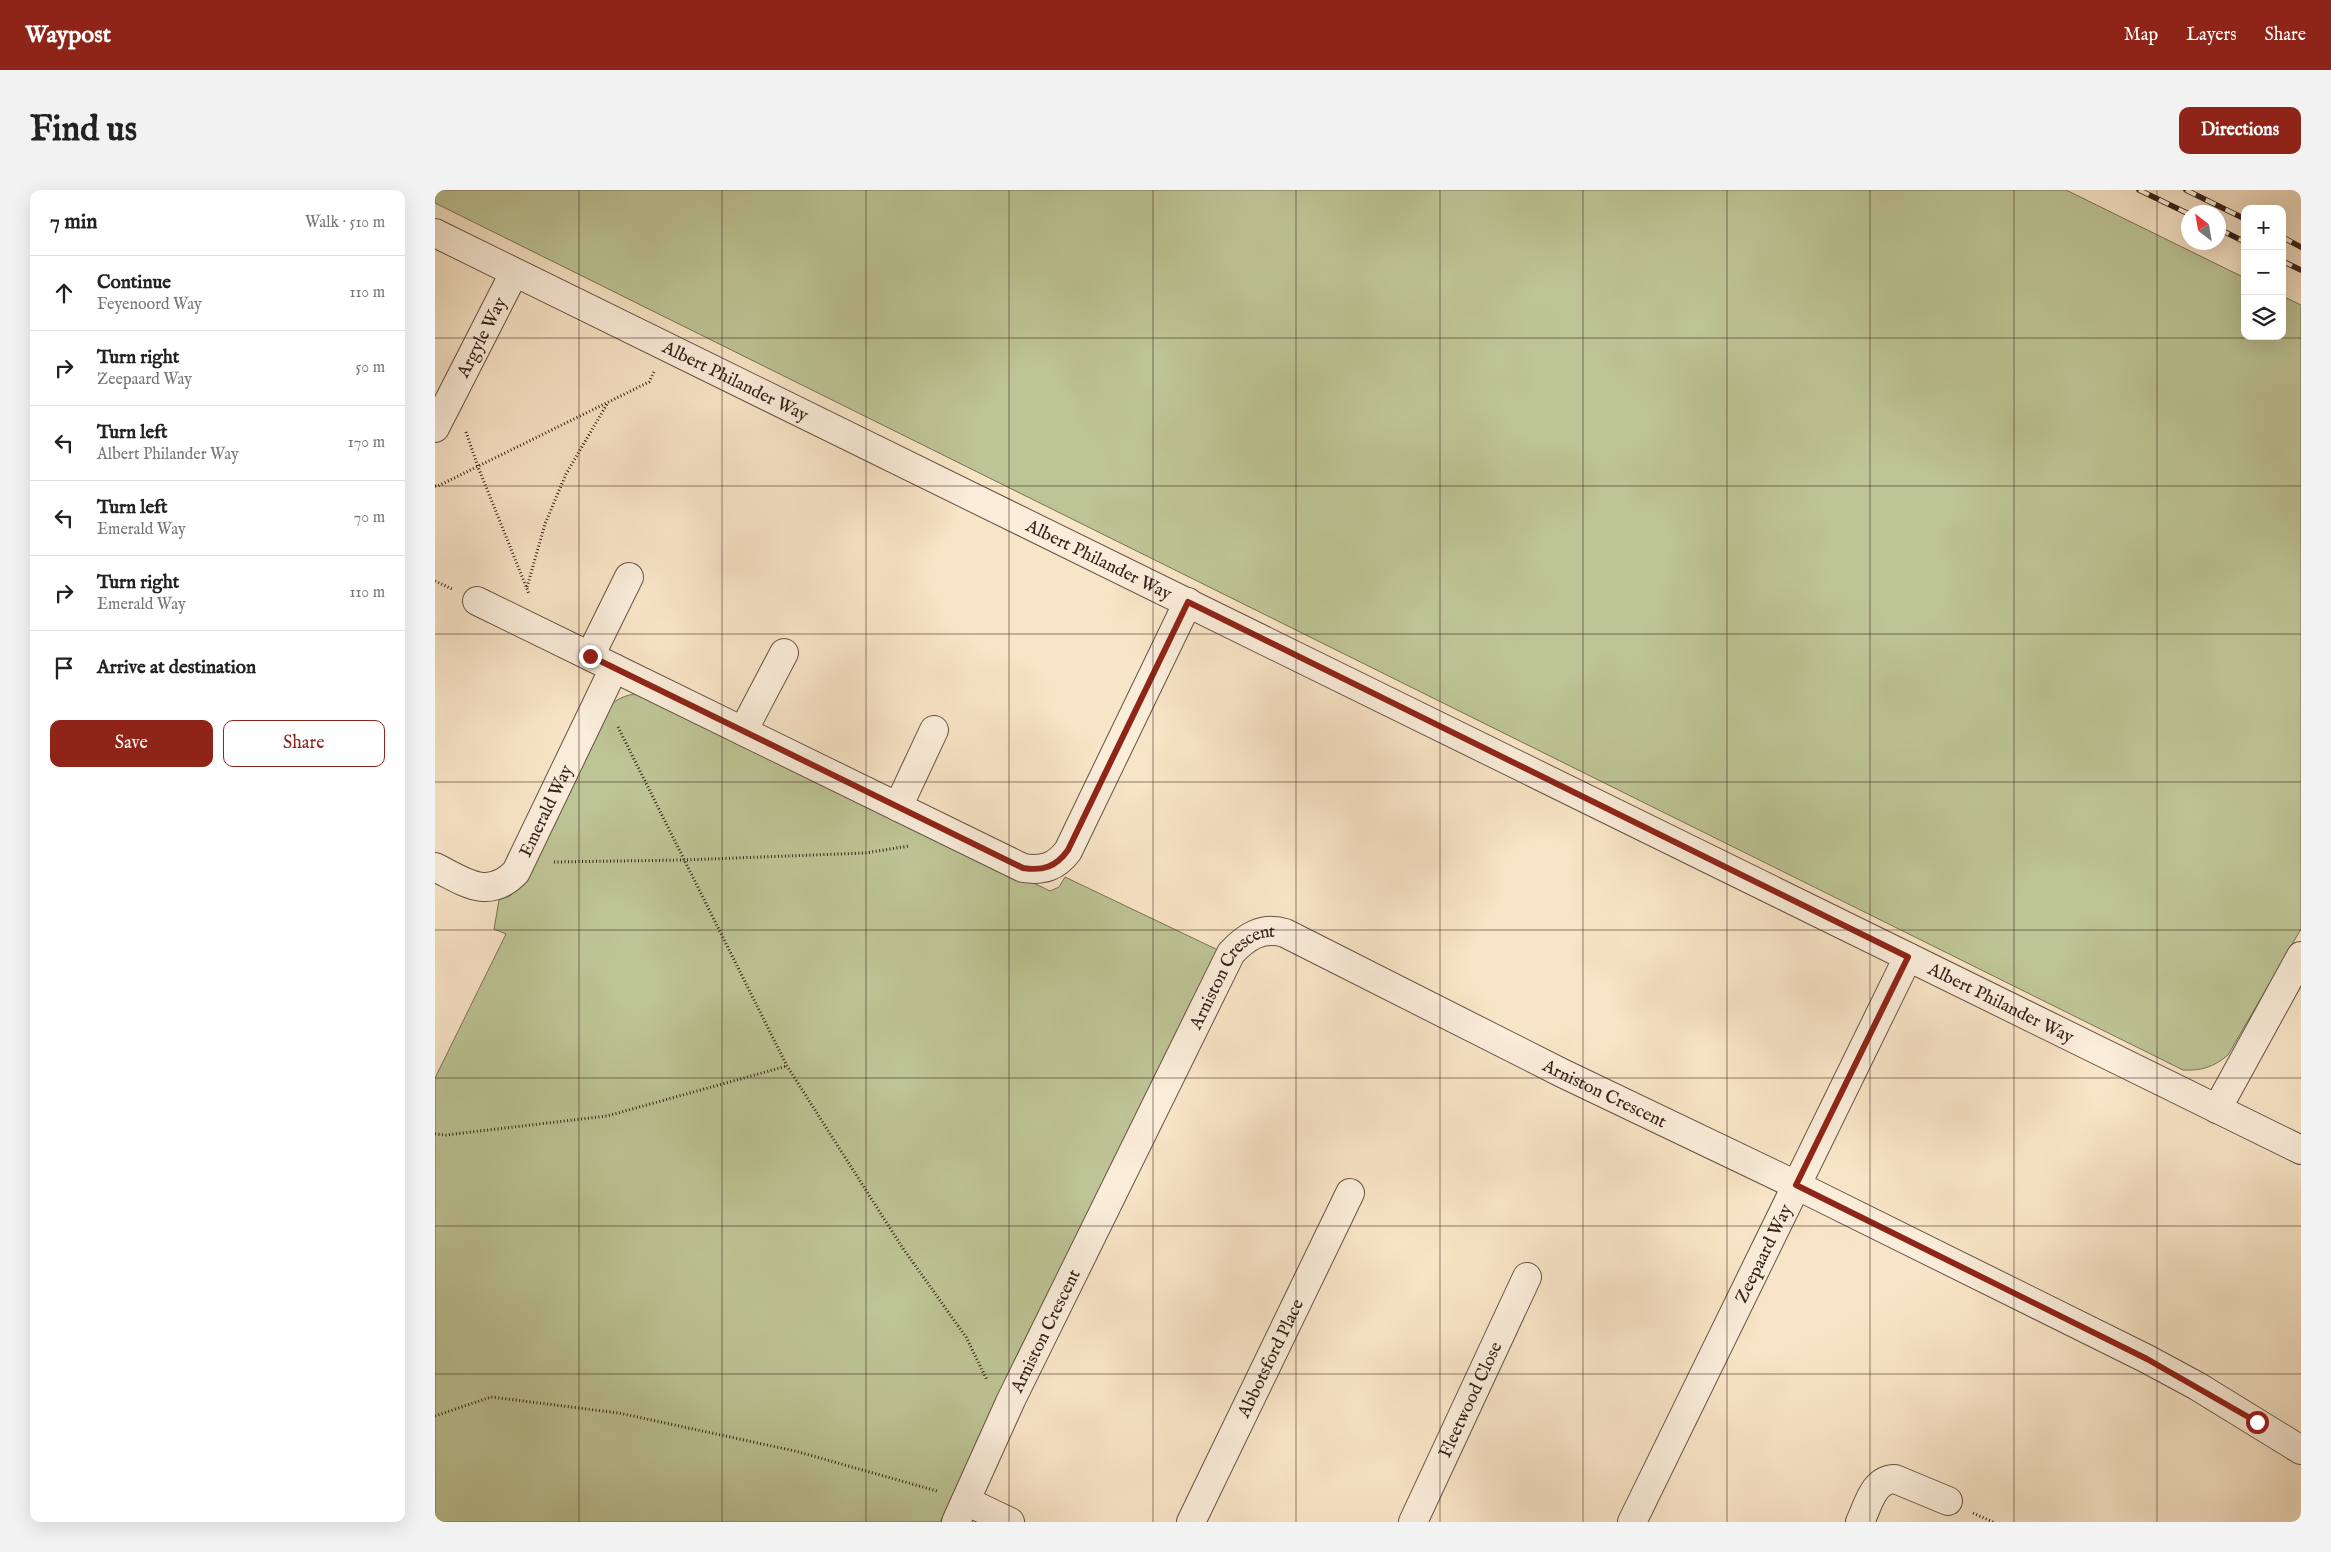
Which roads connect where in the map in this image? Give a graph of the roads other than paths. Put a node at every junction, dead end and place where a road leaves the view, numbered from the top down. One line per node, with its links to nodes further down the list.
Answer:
1 (435, 234): 2 (street, Albert Philander Way)
2 (514, 272): 3 (street, Argyle Way); 6 (street, Albert Philander Way)
3 (439, 420)
4 (629, 577): 8 (street)
5 (477, 601): 8 (street)
6 (1188, 602): 12 (street); 15 (street, Albert Philander Way)
7 (784, 653): 11 (street)
8 (590, 656): 9 (street)
9 (614, 668): 11 (street); 13 (street, Emerald Way)
10 (935, 730): 12 (street)
11 (743, 731): 12 (street)
12 (898, 807)
13 (435, 867)
14 (2301, 956): 16 (street)
15 (1908, 957): 16 (street, Albert Philander Way); 18 (street, Zeepaard Way)
16 (2217, 1109): 17 (street, Albert Philander Way)
17 (2301, 1150)
18 (1796, 1185): 21 (street, Arniston Crescent); 23 (street, Arniston Crescent); 27 (street, Zeepaard Way)
19 (1350, 1193): 25 (street, Abbotsford Place)
20 (1527, 1277): 26 (street, Fleetwood Close)
21 (2301, 1450)
22 (1948, 1501): 28 (street)
23 (961, 1512): 24 (street)
24 (1010, 1522)
25 (1191, 1522)
26 (1413, 1522)
27 (1632, 1522)
28 (1860, 1522)

